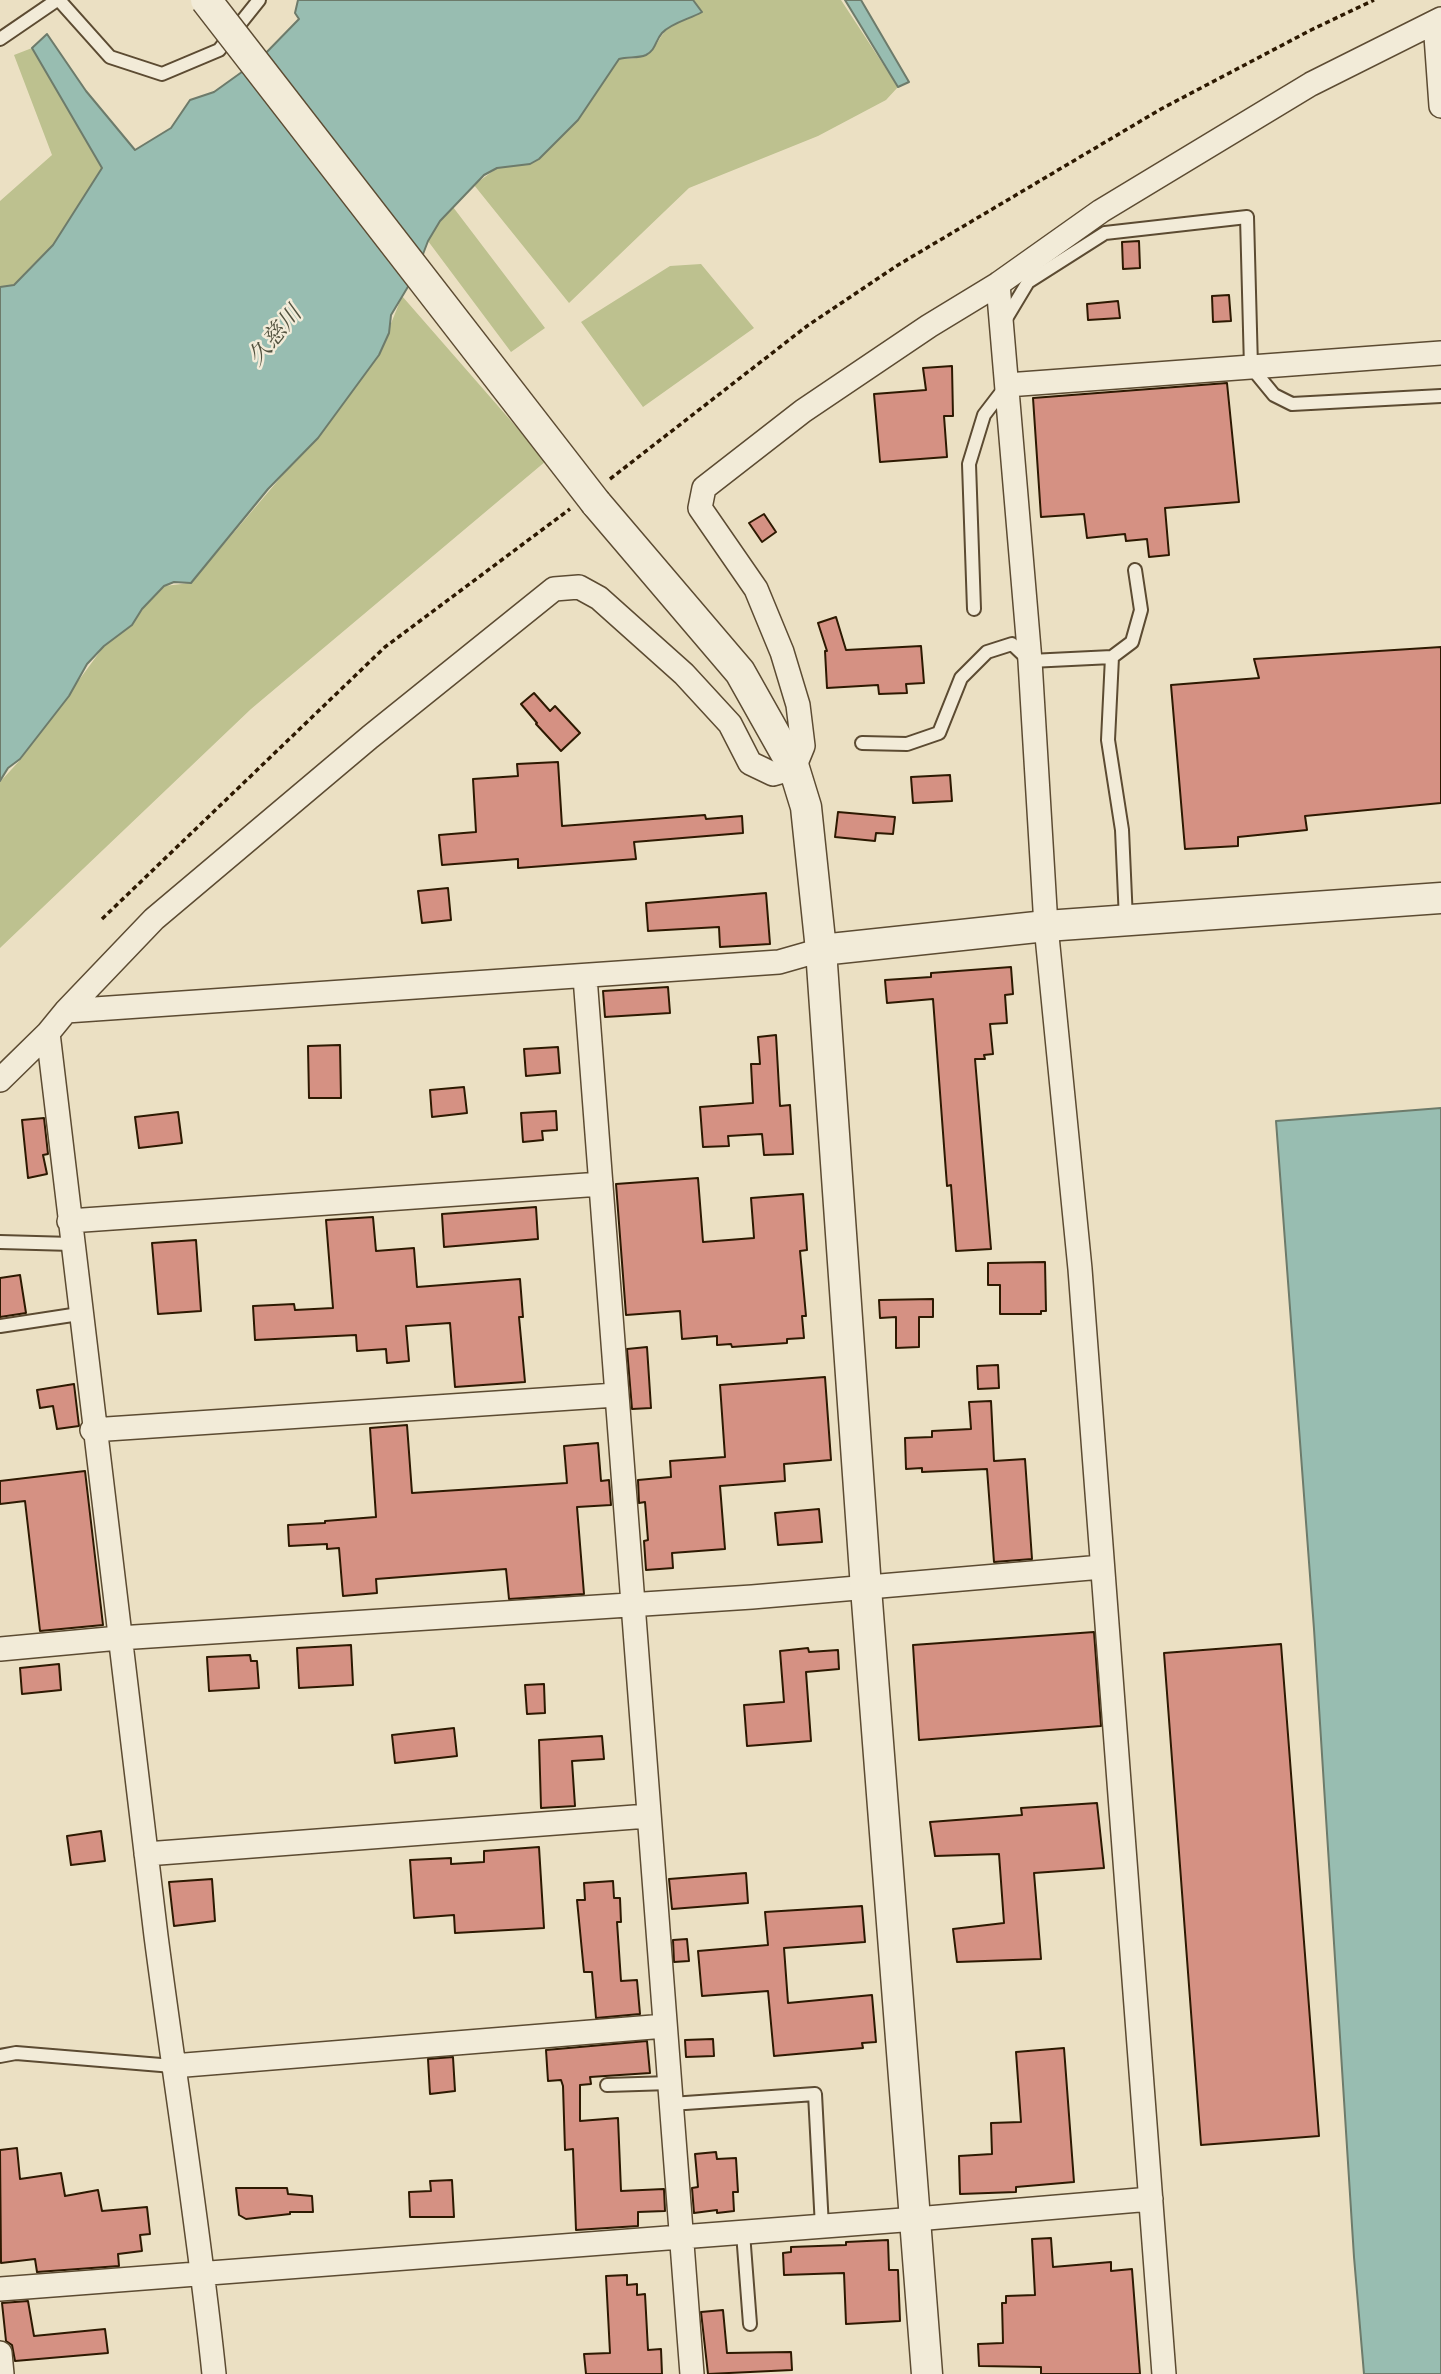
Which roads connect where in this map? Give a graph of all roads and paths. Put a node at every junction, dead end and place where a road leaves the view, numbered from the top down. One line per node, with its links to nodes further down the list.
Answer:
1 (58, 0): 3 (lane); 6 (lane)
2 (206, 0): 14 (street, bridge)
3 (259, 0)
4 (1374, 0): 14 (path)
5 (1438, 20): 7 (street); 8 (street)
6 (0, 39)
7 (1441, 106)
8 (998, 284): 9 (street); 20 (street)
9 (1002, 326): 11 (lane); 12 (street)
10 (1441, 353): 11 (street)
11 (1251, 367): 12 (street); 13 (lane)
12 (1007, 385): 16 (lane); 18 (street)
13 (1441, 396)
14 (590, 499): 20 (street); 22 (path)
15 (1135, 570): 17 (lane)
16 (974, 609)
17 (1112, 657): 18 (lane); 23 (lane)
18 (1030, 661): 19 (lane); 24 (street)
19 (862, 743)
20 (794, 768): 25 (street); 27 (street)
21 (1441, 898): 23 (street)
22 (102, 919)
23 (1126, 920): 24 (street)
24 (1046, 926): 25 (street); 37 (street)
25 (821, 950): 26 (street); 38 (street)
26 (585, 977): 27 (street); 30 (street)
27 (66, 1011): 28 (street)
28 (48, 1033): 29 (street); 31 (street)
29 (0, 1080)
30 (601, 1184): 31 (street); 35 (street)
31 (70, 1233): 32 (lane); 33 (street)
32 (0, 1242)
33 (79, 1314): 34 (lane); 36 (street)
34 (0, 1326)
35 (616, 1395): 36 (street); 39 (street)
36 (92, 1430): 40 (street)
37 (1102, 1567): 38 (street); 49 (street)
38 (866, 1588): 39 (street); 50 (street)
39 (632, 1606): 40 (street); 42 (street)
40 (119, 1638): 41 (street); 43 (street)
41 (0, 1649)
42 (648, 1816): 43 (street); 44 (street)
43 (146, 1854): 46 (street)
44 (665, 2026): 46 (street); 48 (street)
45 (0, 2056): 46 (lane)
46 (173, 2066): 54 (street)
47 (607, 2085): 48 (lane)
48 (671, 2094): 51 (lane); 53 (street)
49 (1150, 2199): 50 (street); 62 (street)
50 (916, 2219): 51 (street); 61 (street)
51 (822, 2227): 52 (street)
52 (743, 2233): 53 (street); 56 (lane)
53 (683, 2237): 54 (street); 60 (street)
54 (204, 2273): 55 (street); 59 (street)
55 (0, 2289)
56 (750, 2324)
57 (0, 2353): 58 (street)
58 (2, 2374)
59 (214, 2374)
60 (692, 2374)
61 (927, 2374)
62 (1164, 2374)

